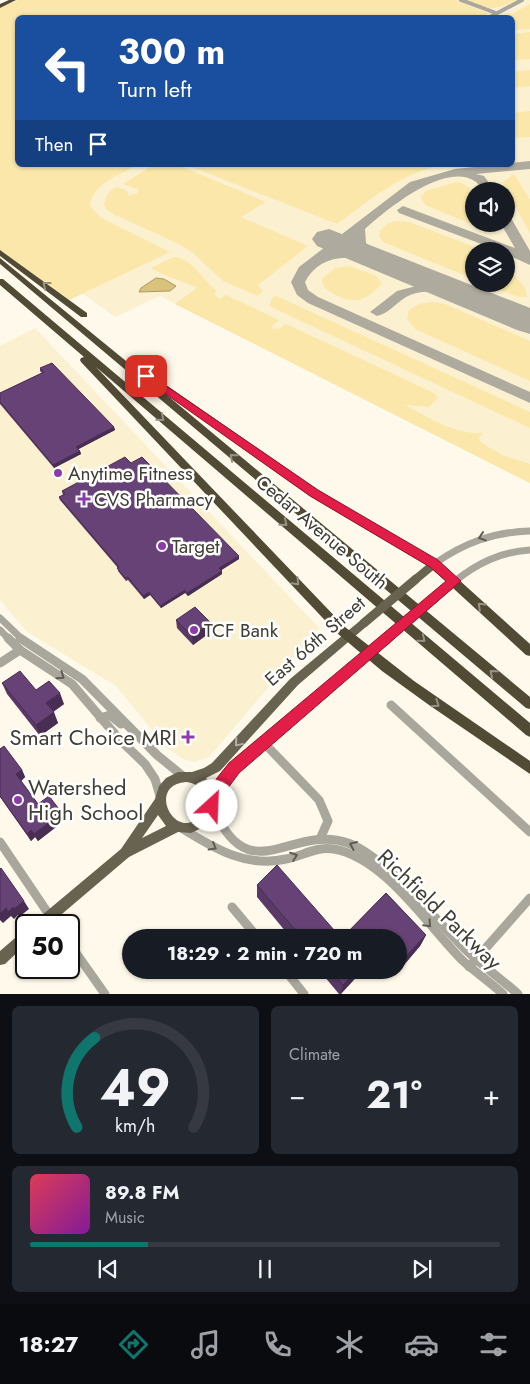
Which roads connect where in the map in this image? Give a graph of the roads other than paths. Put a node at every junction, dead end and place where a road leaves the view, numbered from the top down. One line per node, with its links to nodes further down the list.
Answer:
1 (13, 0): 4 (highway)
2 (461, 0): 5 (street)
3 (522, 0): 5 (street)
4 (0, 6)
5 (496, 13): 6 (street)
6 (493, 15)
7 (0, 252): 11 (highway, one-way to 7)
8 (0, 260): 10 (highway, Cedar Avenue South)
9 (0, 281): 12 (highway, Cedar Avenue South)
10 (60, 311): 15 (highway); 25 (highway, Cedar Avenue South, one-way to 10)
11 (84, 315)
12 (43, 318): 19 (highway, one-way to 19); 27 (highway, Cedar Avenue South, one-way to 27)
13 (530, 531): 15 (street, East 66th Street, one-way to 15)
14 (530, 550): 16 (street)
15 (434, 564): 16 (highway); 19 (main road, East 66th Street, bridge)
16 (454, 581): 21 (highway, one-way to 16); 22 (main road, bridge)
17 (0, 618): 28 (street)
18 (0, 630): 20 (street)
19 (348, 636): 22 (highway); 31 (main road, East 66th Street, one-way to 31)
20 (20, 650): 23 (street); 26 (street, one-way to 26)
21 (530, 651)
22 (368, 654): 29 (main road); 30 (highway, one-way to 30)
23 (0, 663)
24 (391, 704): 35 (street)
25 (530, 704)
26 (100, 718): 28 (street); 32 (street)
27 (530, 731)
28 (141, 739): 31 (street)
29 (264, 743): 33 (main road); 36 (street)
30 (530, 768)
31 (188, 777): 32 (main road); 33 (main road)
32 (160, 799): 34 (main road); 38 (main road)
33 (212, 803): 34 (main road); 36 (street, Richfield Parkway)
34 (179, 828): 38 (main road); 48 (street, Richfield Parkway, one-way to 48)
35 (530, 832)
36 (320, 839): 46 (street, Richfield Parkway, one-way to 36)
37 (0, 842): 41 (street)
38 (125, 853): 42 (main road)
39 (530, 898): 46 (street)
40 (232, 907): 43 (street)
41 (49, 914)
42 (59, 914)
43 (250, 929)
44 (15, 946): 47 (main road)
45 (80, 959): 50 (street)
46 (477, 959): 48 (street); 53 (street, Richfield Parkway)
47 (0, 960)
48 (470, 967): 52 (street, Richfield Parkway)
49 (292, 979): 51 (street)
50 (105, 994)
51 (304, 994)
52 (503, 994)
53 (518, 994)

